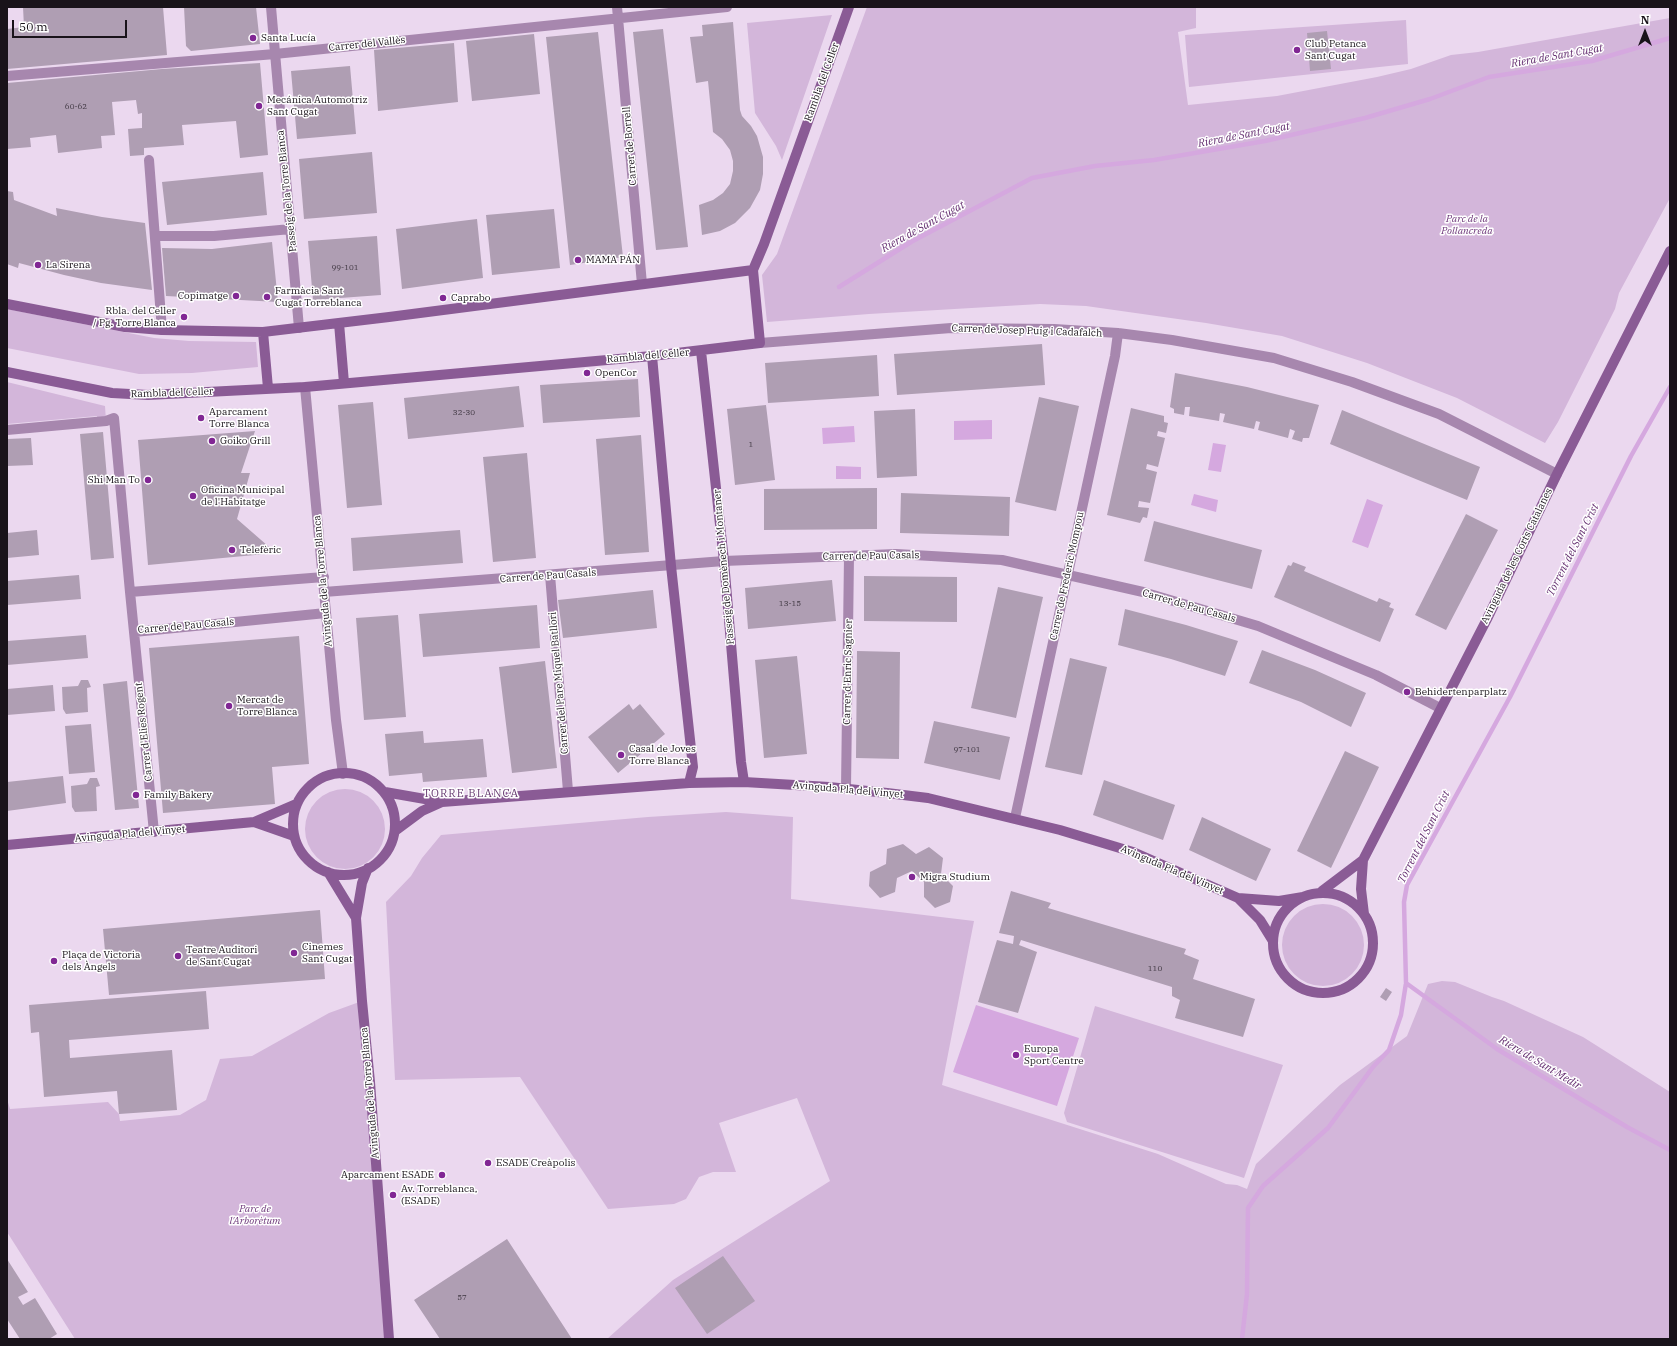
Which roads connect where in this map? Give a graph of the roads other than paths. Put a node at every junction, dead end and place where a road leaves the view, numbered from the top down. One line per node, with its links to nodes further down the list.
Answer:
1 (271, 7): 6 (street, Passeig de la Torre Blanca)
2 (617, 7): 5 (street, Carrer de Borrell)
3 (727, 7): 5 (street, Carrer del Vallès)
4 (849, 7): 12 (street, Rambla del Celler)
5 (618, 19): 6 (street, Carrer del Vallès); 13 (street, Carrer de Borrell)
6 (275, 54): 7 (street, Carrer del Vallès); 9 (street, Passeig de la Torre Blanca)
7 (7, 76)
8 (149, 160): 10 (street)
9 (291, 229): 10 (street); 16 (street, Passeig de la Torre Blanca)
10 (155, 236): 17 (street)
11 (1670, 251): 28 (street, Avinguda de les Corts Catalanes)
12 (753, 270): 13 (street); 20 (street, Rambla del Celler)
13 (642, 284): 15 (street)
14 (7, 304): 17 (street)
15 (339, 323): 16 (street); 24 (street)
16 (299, 328): 18 (street)
17 (162, 330): 18 (street)
18 (262, 332): 26 (street)
19 (1118, 333): 20 (street, Carrer de Josep Puig i Cadafalch); 28 (street, Carrer de Josep Puig i Cadafalch); 33 (street, Carrer de Frederic Mompou)
20 (760, 343): 21 (street, Rambla del Celler)
21 (701, 351): 22 (street, Rambla del Celler); 30 (street, Passeig de Domènech i Montaner)
22 (652, 356): 24 (street, Rambla del Celler); 31 (street)
23 (7, 372): 26 (street, Rambla del Celler)
24 (344, 383): 25 (street, Rambla del Celler)
25 (305, 387): 26 (street, Rambla del Celler); 34 (street, Avinguda de la Torre Blanca)
26 (268, 388)
27 (7, 430): 35 (street)
28 (1557, 474): 39 (street, Avinguda de les Corts Catalanes)
29 (849, 556): 30 (street, Carrer de Pau Casals); 33 (street, Carrer de Pau Casals); 43 (street, Carrer d'Enric Sagnier)
30 (724, 561): 31 (street, Carrer de Pau Casals); 41 (street, Passeig de Domènech i Montaner)
31 (671, 566): 32 (street, Carrer de Pau Casals); 42 (street)
32 (550, 575): 36 (street, Carrer de Pau Casals); 44 (street, Carrer del Pare Miquel Batllori)
33 (1067, 575): 39 (street, Carrer de Pau Casals); 48 (street, Carrer de Frederic Mompou)
34 (324, 578): 35 (street); 36 (street, Avinguda de la Torre Blanca)
35 (130, 592): 38 (street, Carrer de Pau Casals)
36 (324, 592): 37 (street, Avinguda de la Torre Blanca)
37 (326, 613): 38 (street, Carrer de Pau Casals); 40 (street, Avinguda de la Torre Blanca)
38 (134, 632): 51 (street, Carrer d'Elies Rogent)
39 (1440, 708): 54 (street, Avinguda de les Corts Catalanes)
40 (343, 774): 45 (street); 47 (street)
41 (744, 782): 42 (street, Avinguda Pla del Vinyet); 43 (street, Avinguda Pla del Vinyet)
42 (689, 783): 44 (street, Avinguda Pla del Vinyet)
43 (846, 788): 48 (street, Avinguda Pla del Vinyet)
44 (568, 791): 46 (street, Avinguda Pla del Vinyet)
45 (385, 792): 46 (street, Avinguda Pla del Vinyet); 50 (street)
46 (442, 802): 50 (street, Avinguda Pla del Vinyet)
47 (296, 804): 49 (street, Avinguda Pla del Vinyet); 52 (street)
48 (1015, 818): 59 (street, Avinguda Pla del Vinyet)
49 (254, 822): 51 (street, Avinguda Pla del Vinyet); 52 (street, Avinguda Pla del Vinyet)
50 (395, 831): 55 (street)
51 (154, 832): 53 (street, Avinguda Pla del Vinyet)
52 (294, 836): 56 (street)
53 (7, 845)
54 (1362, 860): 57 (street, Avinguda de les Corts Catalanes); 60 (street, Avinguda de les Corts Catalanes)
55 (368, 868): 56 (street); 61 (street, Avinguda de la Torre Blanca)
56 (328, 872): 61 (street, Avinguda de la Torre Blanca)
57 (1322, 891): 58 (street); 60 (street)
58 (1303, 897): 59 (street, Avinguda Pla del Vinyet); 62 (street)
59 (1238, 898): 62 (street, Avinguda Pla del Vinyet)
60 (1364, 914): 62 (street)
61 (356, 918): 63 (street, Avinguda de la Torre Blanca)
62 (1273, 941)
63 (390, 1339)

